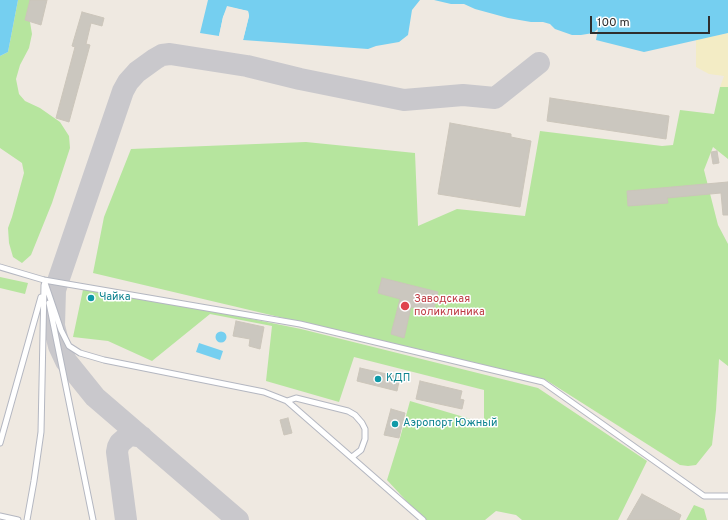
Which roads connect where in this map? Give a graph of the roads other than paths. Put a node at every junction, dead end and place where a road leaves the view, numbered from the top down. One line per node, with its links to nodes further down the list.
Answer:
1 (0, 267): 2 (lane)
2 (44, 280): 3 (lane); 4 (lane); 6 (lane); 9 (lane); 10 (lane)
3 (287, 402): 5 (lane); 5 (lane)
4 (0, 444)
5 (352, 458): 11 (lane)
6 (728, 496)
7 (0, 516): 8 (lane)
8 (18, 520)
9 (27, 520)
10 (93, 520)
11 (423, 520)

